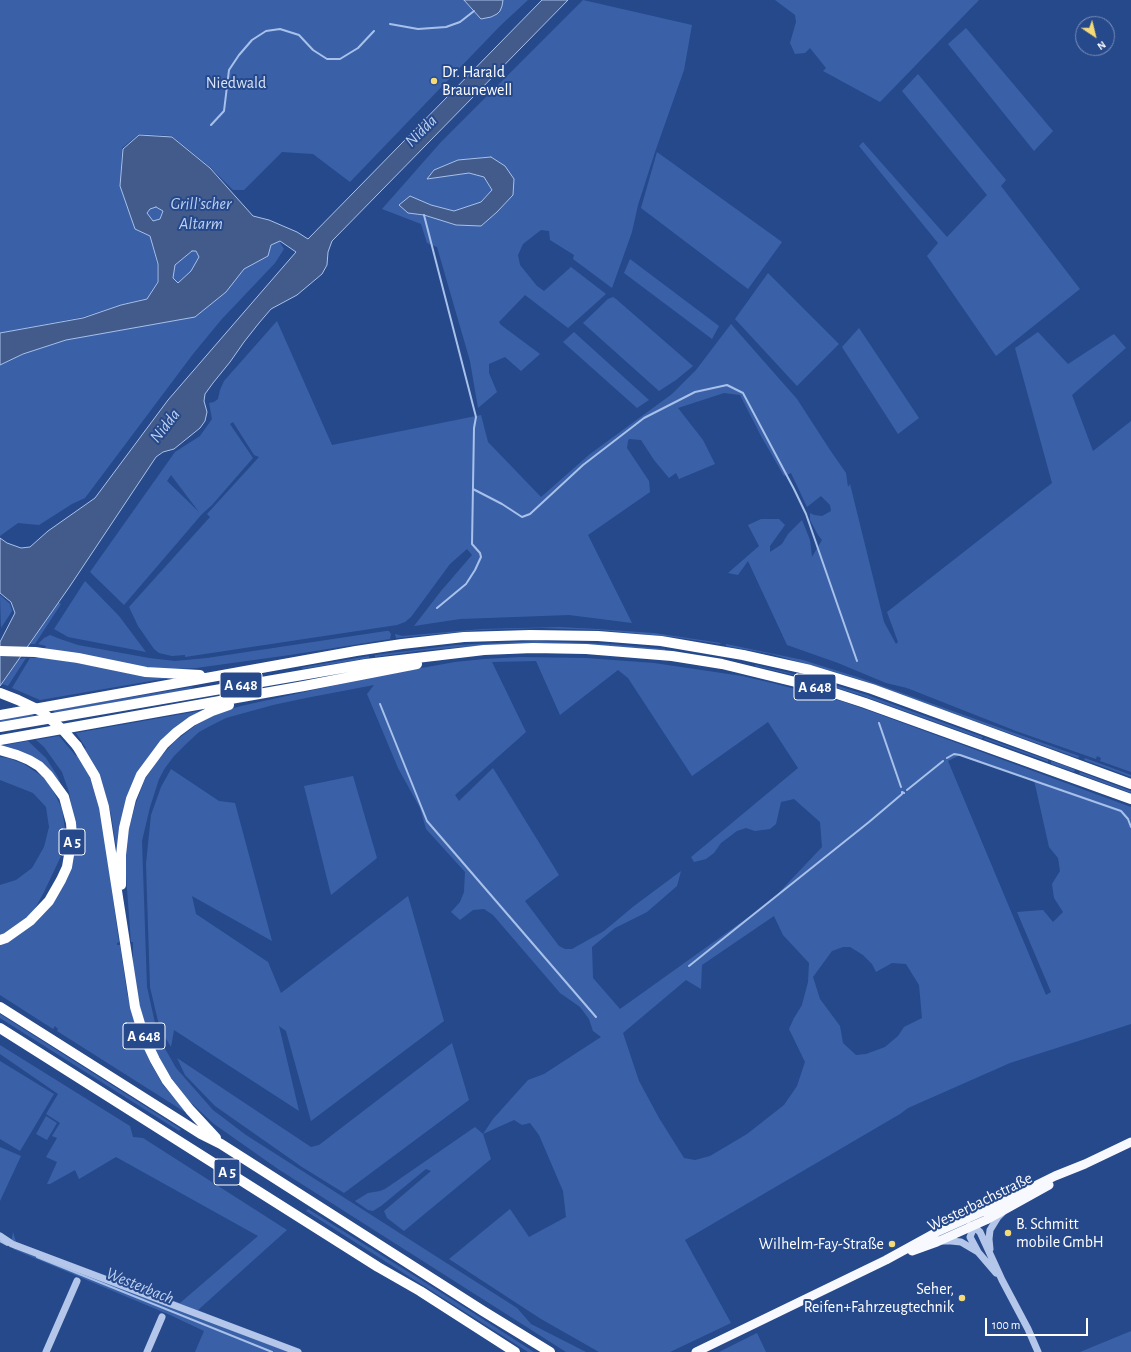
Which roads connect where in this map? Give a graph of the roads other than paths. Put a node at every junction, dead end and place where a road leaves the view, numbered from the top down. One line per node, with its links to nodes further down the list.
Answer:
1 (484, 650): 4 (highway, A 648); 7 (highway, A 648); 11 (highway, A 648)
2 (3, 652): 3 (highway)
3 (218, 676): 6 (highway, A 648); 10 (highway, A 648)
4 (304, 686): 8 (highway, A 648); 12 (highway, A 648)
5 (0, 693): 12 (highway, bridge)
6 (2, 714)
7 (0, 727)
8 (0, 740)
9 (0, 750): 13 (highway, A 5)
10 (1131, 784)
11 (1131, 799)
12 (119, 904): 17 (highway, A 648)
13 (0, 940)
14 (0, 1007): 17 (highway, A 5)
15 (0, 1028): 34 (highway, A 5)
16 (1131, 1142): 18 (main road, Westerbachstraße)
17 (221, 1144): 35 (highway, A 5)
18 (1085, 1164): 19 (main road, Westerbachstraße); 20 (main road, Westerbachstraße)
19 (1007, 1209): 22 (main road, Westerbachstraße); 26 (street)
20 (984, 1210): 21 (main road, Westerbachstraße); 22 (street)
21 (959, 1222): 22 (street); 27 (main road, Westerbachstraße)
22 (973, 1226): 24 (main road, Westerbachstraße); 25 (street); 26 (street)
23 (0, 1236): 33 (street)
24 (937, 1242): 25 (street); 27 (main road, Westerbachstraße)
25 (978, 1252): 28 (street)
26 (991, 1257): 28 (street)
27 (886, 1260): 36 (main road, Westerbachstraße)
28 (1002, 1280): 37 (street)
29 (77, 1281): 31 (street)
30 (162, 1317): 32 (street)
31 (46, 1352)
32 (147, 1352)
33 (298, 1352)
34 (515, 1352)
35 (550, 1352)
36 (696, 1352)
37 (1038, 1352)

